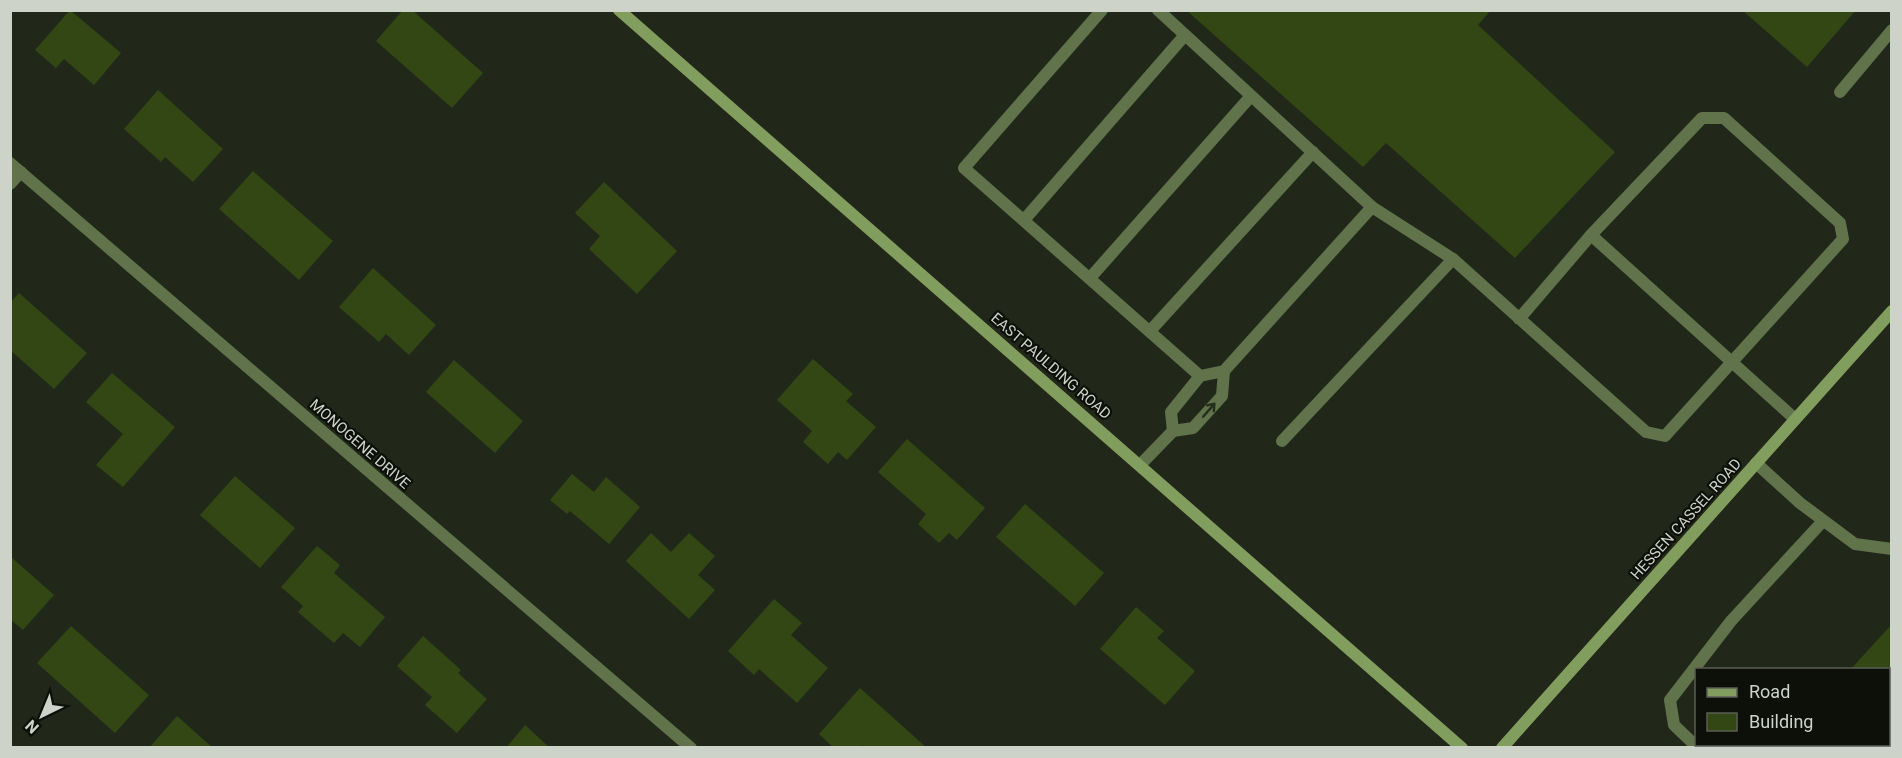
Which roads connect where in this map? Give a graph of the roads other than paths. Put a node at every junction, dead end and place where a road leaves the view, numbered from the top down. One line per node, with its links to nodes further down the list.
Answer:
1 (619, 10): 27 (main road, EAST PAULDING ROAD)
2 (1102, 10): 13 (street)
3 (1158, 10): 5 (street)
4 (1892, 30): 6 (street)
5 (1185, 35): 7 (street); 13 (street)
6 (1840, 92)
7 (1251, 96): 8 (street); 16 (street)
8 (1313, 152): 12 (street); 19 (street)
9 (10, 163): 10 (street, MONOGENE DRIVE)
10 (21, 172): 11 (street); 31 (street, MONOGENE DRIVE)
11 (10, 184)
12 (1372, 207): 15 (street); 21 (street)
13 (1024, 220): 16 (street)
14 (1591, 234): 18 (street); 20 (street); 20 (street)
15 (1453, 259): 18 (street); 25 (street)
16 (1090, 278): 19 (street)
17 (1892, 311): 23 (main road, HESSEN CASSEL ROAD)
18 (1519, 319): 20 (street)
19 (1150, 331): 22 (street)
20 (1733, 363): 23 (street)
21 (1224, 371): 22 (street); 24 (street, one-way to 21)
22 (1200, 376): 24 (street)
23 (1795, 419): 26 (main road, HESSEN CASSEL ROAD)
24 (1173, 431): 27 (street)
25 (1282, 441)
26 (1756, 463): 28 (street); 33 (main road, HESSEN CASSEL ROAD)
27 (1141, 464): 32 (main road, EAST PAULDING ROAD)
28 (1823, 521): 29 (street); 30 (street)
29 (1892, 549)
30 (1695, 744)
31 (691, 747)
32 (1461, 747)
33 (1502, 747)

